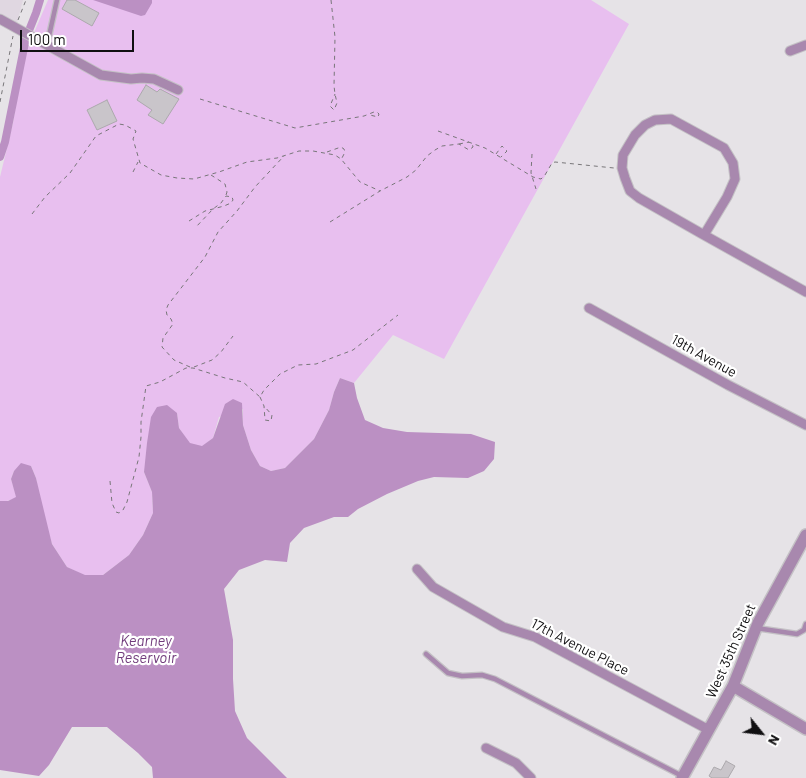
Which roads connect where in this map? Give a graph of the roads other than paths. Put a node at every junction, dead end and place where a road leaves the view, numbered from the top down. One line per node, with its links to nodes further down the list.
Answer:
1 (57, 0): 3 (lane)
2 (0, 18): 3 (street)
3 (43, 43): 6 (street)
4 (806, 45): 5 (street)
5 (790, 51)
6 (178, 90)
7 (704, 235): 7 (street); 8 (street)
8 (806, 292)
9 (589, 308): 10 (street, 19th Avenue)
10 (806, 425)
11 (804, 542): 14 (street, West 35th Street)
12 (417, 569): 18 (street, 17th Avenue Place)
13 (806, 624): 14 (lane)
14 (756, 628): 16 (street, West 35th Street)
15 (426, 654): 20 (lane)
16 (733, 686): 17 (street); 18 (street, West 35th Street)
17 (806, 729)
18 (709, 730): 20 (street, West 35th Street)
19 (486, 748): 21 (street)
20 (683, 777)
21 (531, 778)

